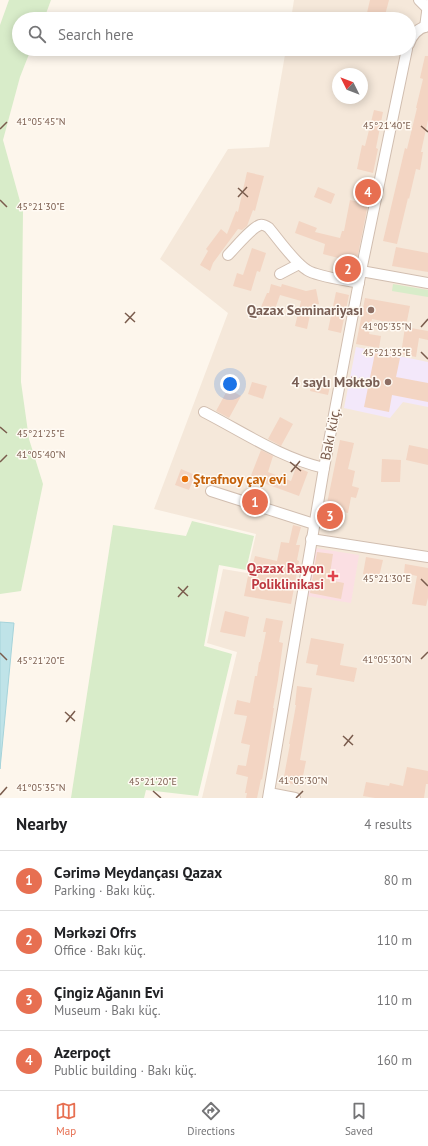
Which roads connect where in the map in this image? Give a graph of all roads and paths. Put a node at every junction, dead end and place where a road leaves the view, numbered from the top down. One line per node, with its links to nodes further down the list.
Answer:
1 (419, 0): 2 (street)
2 (427, 7): 3 (street)
3 (427, 26): 4 (street)
4 (416, 32)
5 (406, 56): 8 (street, Bakı küç.)
6 (228, 255): 7 (street)
7 (299, 264): 9 (street); 11 (street)
8 (361, 271): 10 (street); 11 (street, Bakı küç.)
9 (280, 274)
10 (428, 282)
11 (359, 283): 12 (street, Bakı küç.)
12 (341, 375): 13 (path); 15 (street, Bakı küç.)
13 (369, 380)
14 (204, 412): 15 (street)
15 (324, 468): 17 (street, Bakı küç.)
16 (211, 491): 17 (street)
17 (314, 524): 18 (street, Bakı küç.)
18 (311, 539): 19 (street); 20 (street, Bakı küç.)
19 (428, 557)
20 (269, 796): 21 (street)
21 (295, 798)

